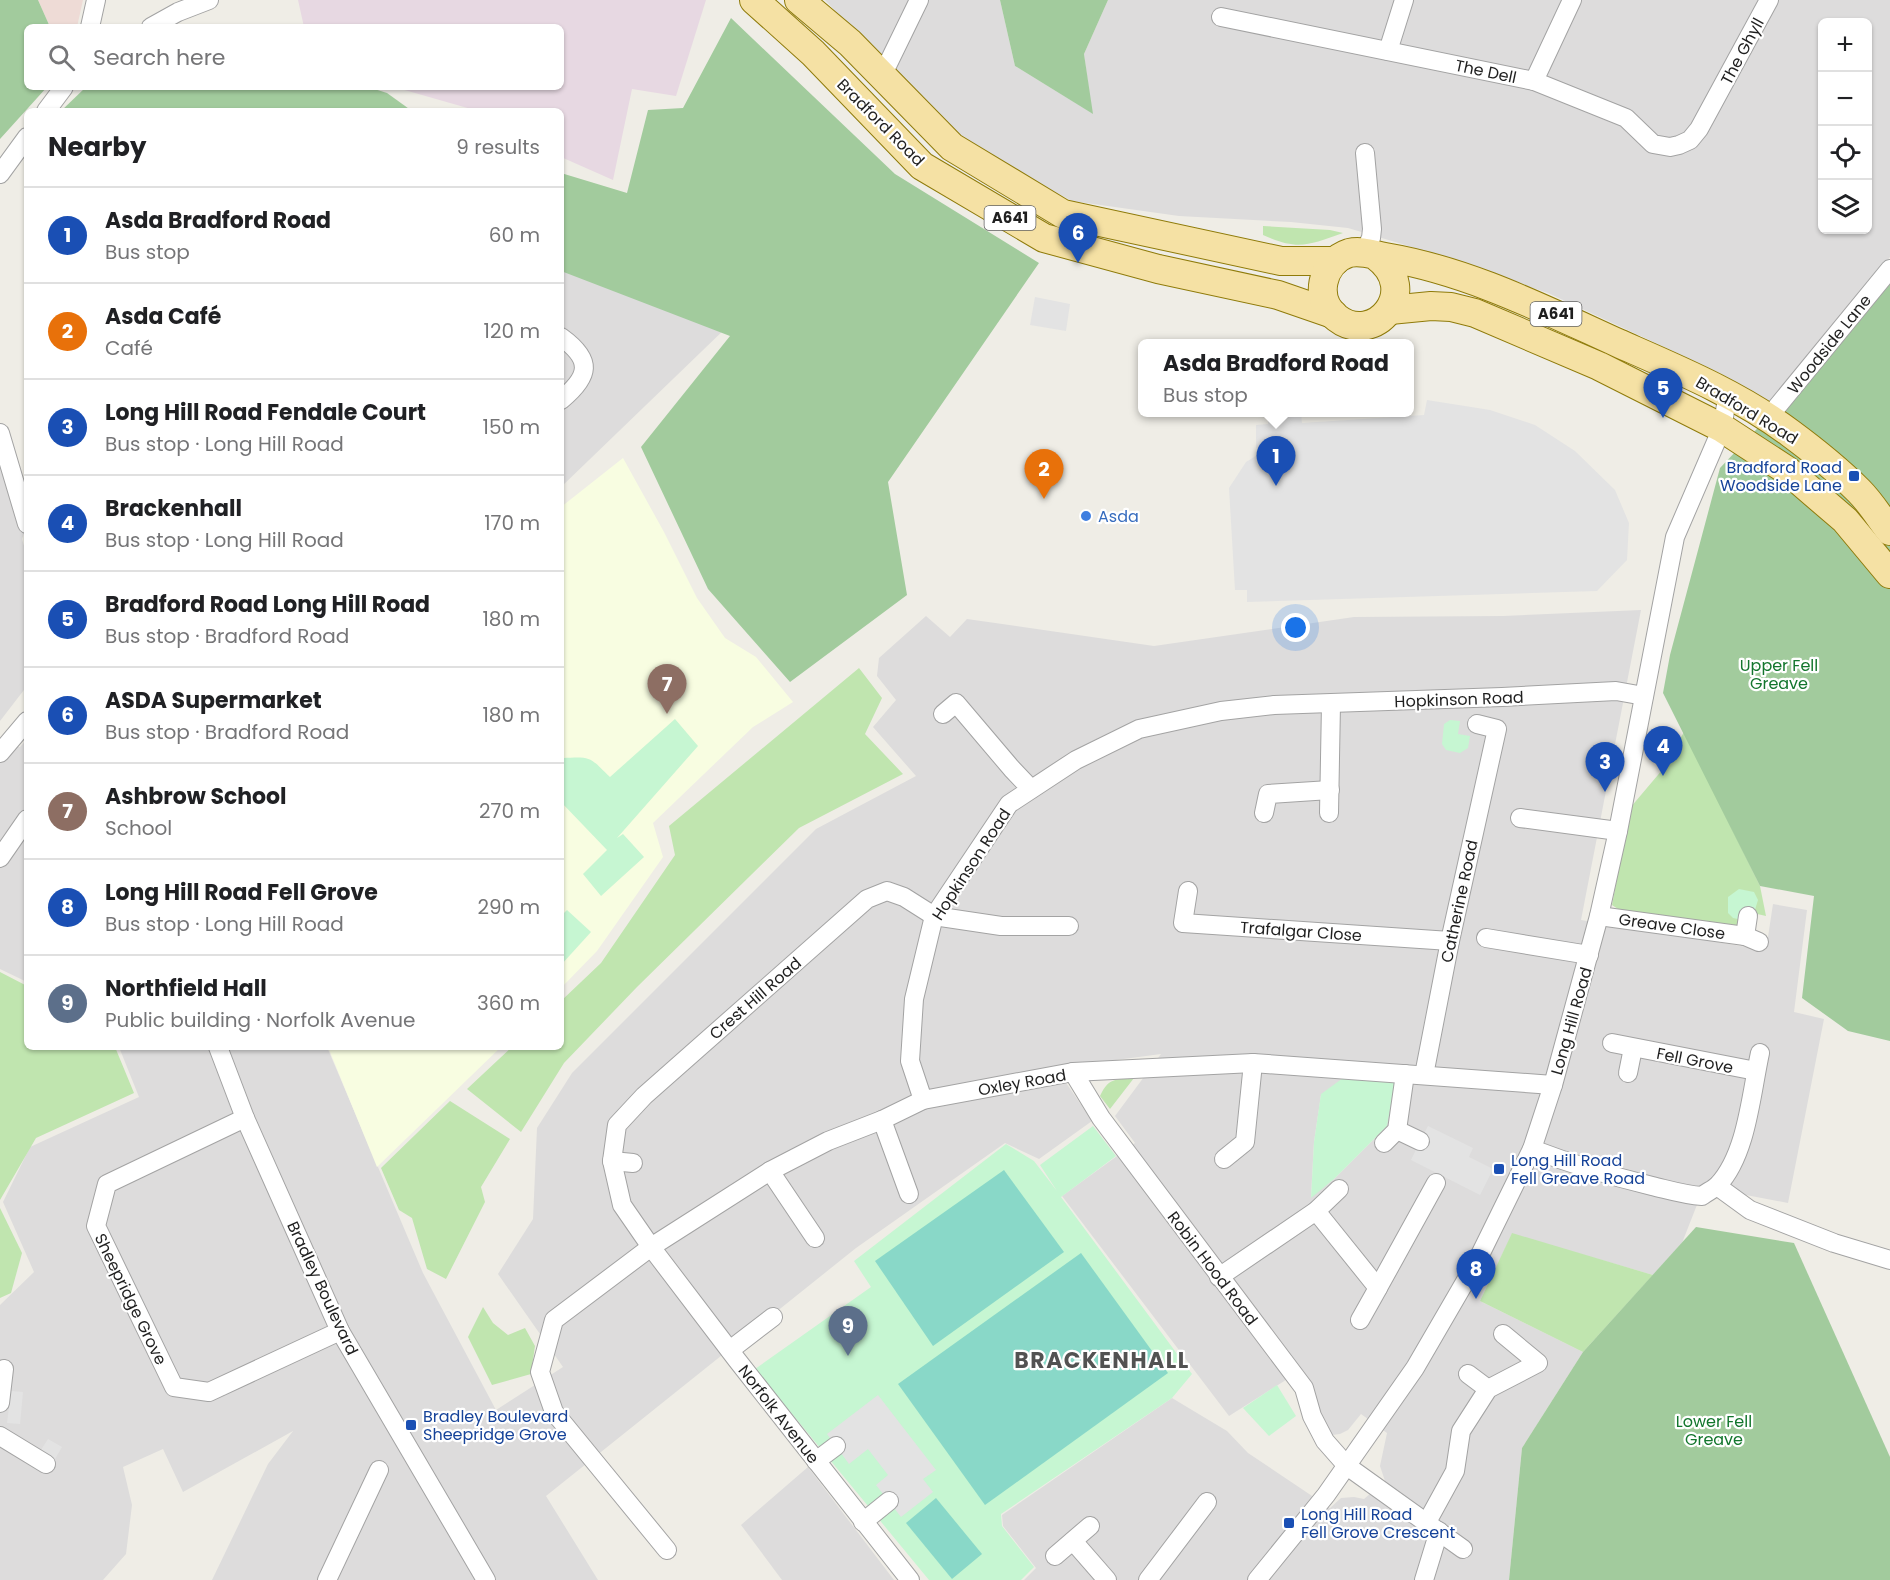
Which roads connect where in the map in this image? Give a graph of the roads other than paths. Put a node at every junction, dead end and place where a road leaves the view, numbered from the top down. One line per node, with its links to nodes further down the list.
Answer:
1 (96, 0): 10 (street)
2 (209, 0): 11 (street)
3 (754, 0): 25 (main road, Bradford Road / A641)
4 (799, 0): 13 (main road, Bradford Road / A641)
5 (919, 0): 13 (street)
6 (1404, 0): 12 (street)
7 (1572, 0): 14 (street)
8 (1769, 0): 16 (street, The Ghyll)
9 (1221, 17): 12 (street, The Dell)
10 (91, 24)
11 (156, 24)
12 (1388, 51): 14 (street, The Dell)
13 (882, 76): 22 (main road, Bradford Road / A641)
14 (1534, 81): 16 (street, The Dell)
15 (62, 90): 17 (street)
16 (1715, 101)
17 (48, 108)
18 (24, 141): 20 (street)
19 (1365, 153): 21 (street)
20 (0, 173)
21 (1370, 254): 22 (main road, Bradford Road); 24 (main road); 27 (main road, Bradford Road / A641)
22 (1335, 261): 25 (main road)
23 (1890, 269): 29 (street, Woodside Lane)
24 (1390, 310): 25 (main road, Bradford Road); 30 (main road, Bradford Road / A641)
25 (1333, 314)
26 (564, 340): 28 (street)
27 (1728, 394): 29 (main road, Bradford Road / A641); 30 (street, Long Hill Road)
28 (564, 398)
29 (1767, 419): 33 (main road, Bradford Road / A641)
30 (1722, 428): 34 (main road, Bradford Road / A641); 35 (street, Long Hill Road)
31 (0, 433): 32 (street)
32 (24, 511)
33 (1890, 531)
34 (1890, 574)
35 (1644, 696): 36 (street, Hopkinson Road); 49 (street, Long Hill Road)
36 (1502, 698): 38 (street, Hopkinson Road); 41 (street, Catherine Road)
37 (955, 703): 43 (street)
38 (1330, 704): 43 (street, Hopkinson Road); 44 (street)
39 (1477, 724): 41 (street)
40 (24, 725): 42 (street)
41 (1497, 729): 57 (street, Catherine Road)
42 (0, 753)
43 (1031, 789): 52 (street, Hopkinson Road)
44 (1330, 790): 45 (street); 46 (street)
45 (1264, 813)
46 (1329, 813)
47 (1520, 818): 49 (street)
48 (24, 823): 50 (street)
49 (1618, 831): 53 (street, Long Hill Road)
50 (0, 858)
51 (1188, 891): 57 (street, Trafalgar Close)
52 (934, 916): 55 (street); 68 (street, Hopkinson Road); 76 (street, Crest Hill Road)
53 (1599, 916): 54 (street, Greave Close); 58 (street, Long Hill Road)
54 (1748, 916)
55 (1069, 926)
56 (1486, 938): 58 (street)
57 (1450, 941): 66 (street, Catherine Road)
58 (1589, 955): 67 (street, Long Hill Road)
59 (1612, 1043): 60 (street, Fell Grove)
60 (1633, 1048): 64 (street, Fell Grove); 80 (street, Fell Grove)
61 (219, 1050): 69 (street, Bradley Boulevard)
62 (1252, 1063): 63 (street, Oxley Road); 65 (street, Oxley Road); 75 (street)
63 (1073, 1072): 68 (street, Oxley Road); 87 (street, Robin Hood Road)
64 (1628, 1073)
65 (1405, 1074): 66 (street, Oxley Road); 71 (street)
66 (1424, 1075): 67 (street, Oxley Road)
67 (1553, 1085): 74 (street, Long Hill Road)
68 (922, 1100): 70 (street, Oxley Road)
69 (245, 1118): 91 (street, Bradley Boulevard); 91 (street, Sheepridge Grove)
70 (882, 1120): 78 (street, Oxley Road); 82 (street)
71 (1397, 1130): 72 (street); 73 (street)
72 (1420, 1141)
73 (1384, 1143)
74 (1532, 1149): 80 (street); 102 (street, Long Hill Road)
75 (1224, 1159)
76 (612, 1161): 77 (street); 85 (street, Crest Hill Road)
77 (633, 1163)
78 (770, 1171): 84 (street); 85 (street, Oxley Road)
79 (1436, 1184): 88 (street)
80 (1717, 1186): 86 (street)
81 (1339, 1189): 83 (street)
82 (909, 1194)
83 (1316, 1211): 87 (street); 88 (street)
84 (816, 1238)
85 (651, 1247): 93 (street, Norfolk Avenue); 111 (street, Oxley Road)
86 (1890, 1260)
87 (1219, 1277): 102 (street, Robin Hood Road)
88 (1378, 1288): 90 (street)
89 (773, 1317): 93 (street)
90 (1360, 1320)
91 (340, 1331): 114 (street, Bradley Boulevard)
92 (1503, 1334): 96 (street)
93 (730, 1350): 100 (street, Norfolk Avenue)
94 (4, 1369): 97 (street)
95 (1468, 1374): 96 (street)
96 (1488, 1389): 108 (street)
97 (0, 1403)
98 (0, 1437): 101 (street)
99 (836, 1446): 100 (street)
100 (816, 1461): 106 (street, Norfolk Avenue)
101 (46, 1464)
102 (1347, 1466): 108 (street, Robin Hood Road); 118 (street, Long Hill Road)
103 (379, 1470): 113 (street)
104 (889, 1501): 106 (street)
105 (1207, 1502): 117 (street)
106 (863, 1522): 115 (street, Norfolk Avenue)
107 (1090, 1526): 109 (street)
108 (1433, 1527): 110 (street, Robin Hood Road); 119 (street)
109 (1073, 1541): 112 (street); 116 (street)
110 (1463, 1549)
111 (667, 1550)
112 (1055, 1556)
113 (327, 1580)
114 (486, 1580)
115 (910, 1580)
116 (1107, 1580)
117 (1148, 1580)
118 (1257, 1580)
119 (1424, 1580)

